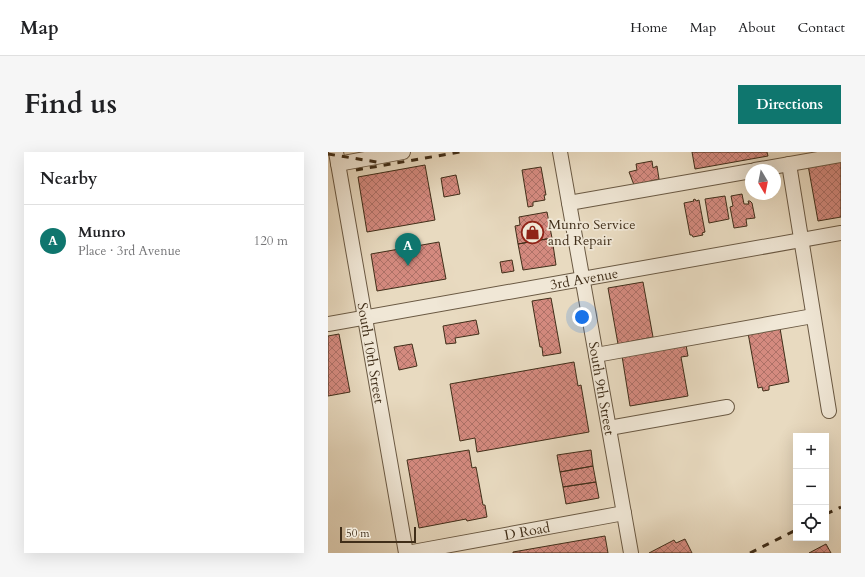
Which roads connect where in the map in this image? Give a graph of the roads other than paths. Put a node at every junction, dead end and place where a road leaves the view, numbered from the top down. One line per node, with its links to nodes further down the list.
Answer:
1 (403, 152): 4 (street)
2 (560, 152): 8 (street, South 9th Street)
3 (841, 155): 5 (street)
4 (337, 158): 13 (street, South 10th Street)
5 (789, 164): 6 (street); 10 (street)
6 (781, 165)
7 (745, 172): 8 (street)
8 (569, 203): 11 (street, South 9th Street)
9 (841, 233): 10 (street, 3rd Avenue)
10 (801, 240): 11 (street, 3rd Avenue); 12 (street)
11 (582, 280): 13 (street, 3rd Avenue); 15 (street, South 9th Street)
12 (813, 316): 15 (street); 17 (street)
13 (364, 318): 14 (street, 3rd Avenue); 20 (street, South 10th Street)
14 (328, 324)
15 (596, 355): 18 (street, South 9th Street)
16 (727, 407): 18 (street)
17 (829, 411)
18 (609, 428): 19 (street, South 9th Street)
19 (624, 513): 20 (street, D Road); 21 (street, South 9th Street)
20 (407, 553)
21 (631, 553)

